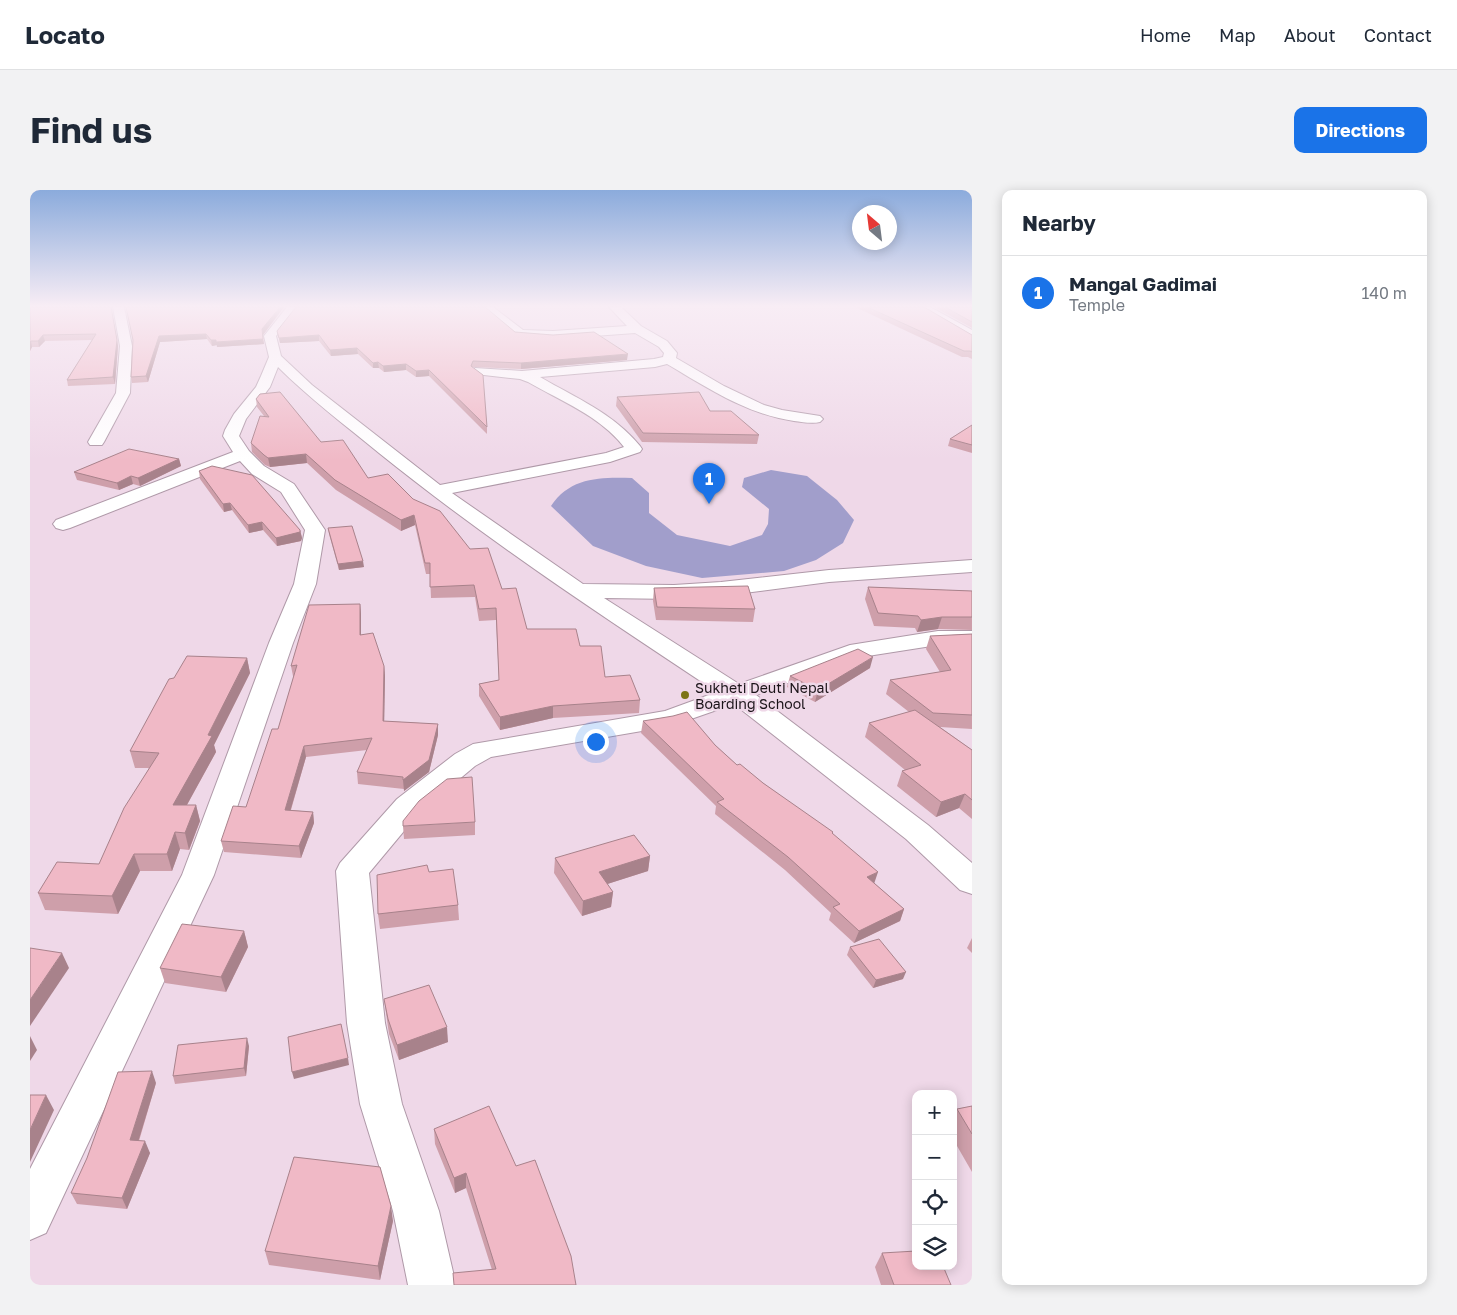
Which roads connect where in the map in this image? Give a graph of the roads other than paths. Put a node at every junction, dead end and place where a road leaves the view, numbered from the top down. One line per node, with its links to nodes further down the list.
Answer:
1 (125, 358): 7 (street)
2 (276, 358): 8 (street); 9 (street)
3 (669, 360): 5 (street); 6 (street)
4 (480, 371): 5 (street)
5 (522, 375): 9 (street)
6 (815, 419)
7 (96, 442)
8 (243, 454): 10 (street); 16 (street)
9 (437, 491): 12 (street)
10 (63, 524)
11 (972, 566): 12 (street)
12 (578, 591): 14 (street)
13 (972, 638): 14 (street)
14 (739, 695): 15 (street); 17 (street)
15 (972, 882)
16 (30, 1217)
17 (432, 1285)

